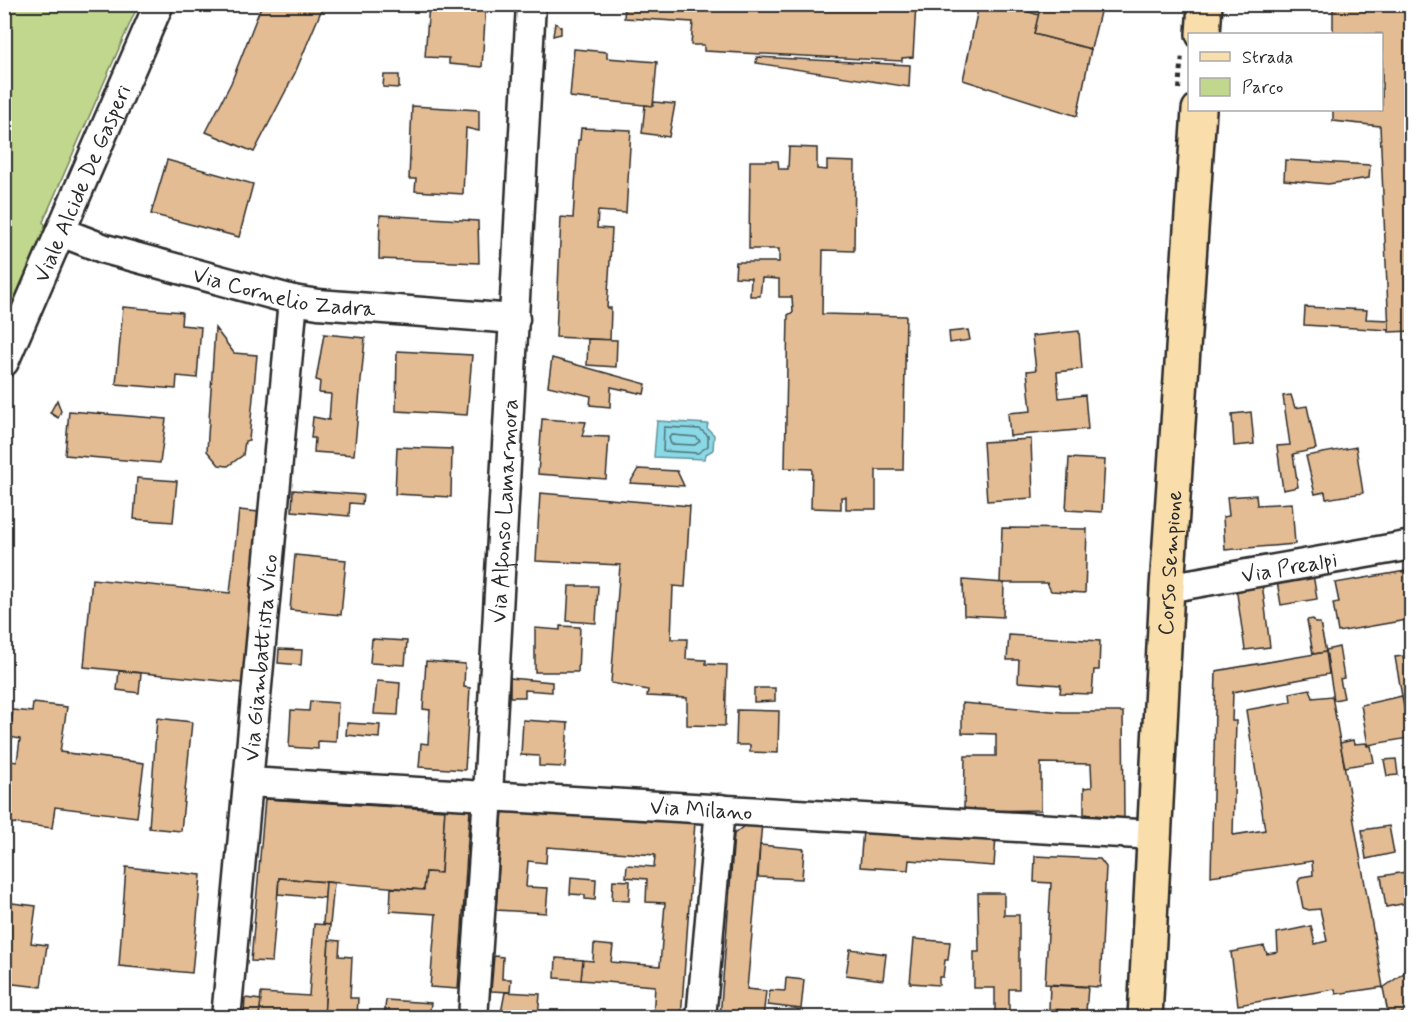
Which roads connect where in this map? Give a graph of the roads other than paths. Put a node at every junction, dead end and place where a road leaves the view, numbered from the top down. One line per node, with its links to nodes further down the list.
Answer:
1 (159, 4): 6 (street, Viale Alcide De Gasperi)
2 (531, 4): 8 (street, Via Alfonso Lamarmora)
3 (1205, 4): 4 (main road)
4 (1203, 33)
5 (1199, 111): 11 (main road, Corso Sempione)
6 (61, 232): 7 (street, Via Cornelio Zadra); 9 (street, Viale Alcide De Gasperi)
7 (293, 300): 8 (street, Via Cornelio Zadra); 12 (street, Via Giambattista Vico)
8 (515, 319): 13 (street, Via Alfonso Lamarmora)
9 (4, 362)
10 (1412, 545): 11 (street, Via Prealpi)
11 (1167, 588): 15 (main road, Corso Sempione)
12 (248, 782): 13 (street, Via Milano); 16 (street, Via Giambattista Vico)
13 (488, 795): 14 (street, Via Milano); 17 (street, Via Alfonso Lamarmora)
14 (720, 809): 15 (street, Via Milano); 18 (street)
15 (1155, 835): 19 (main road, Corso Sempione)
16 (226, 1017)
17 (472, 1017)
18 (701, 1017)
19 (1145, 1017)

